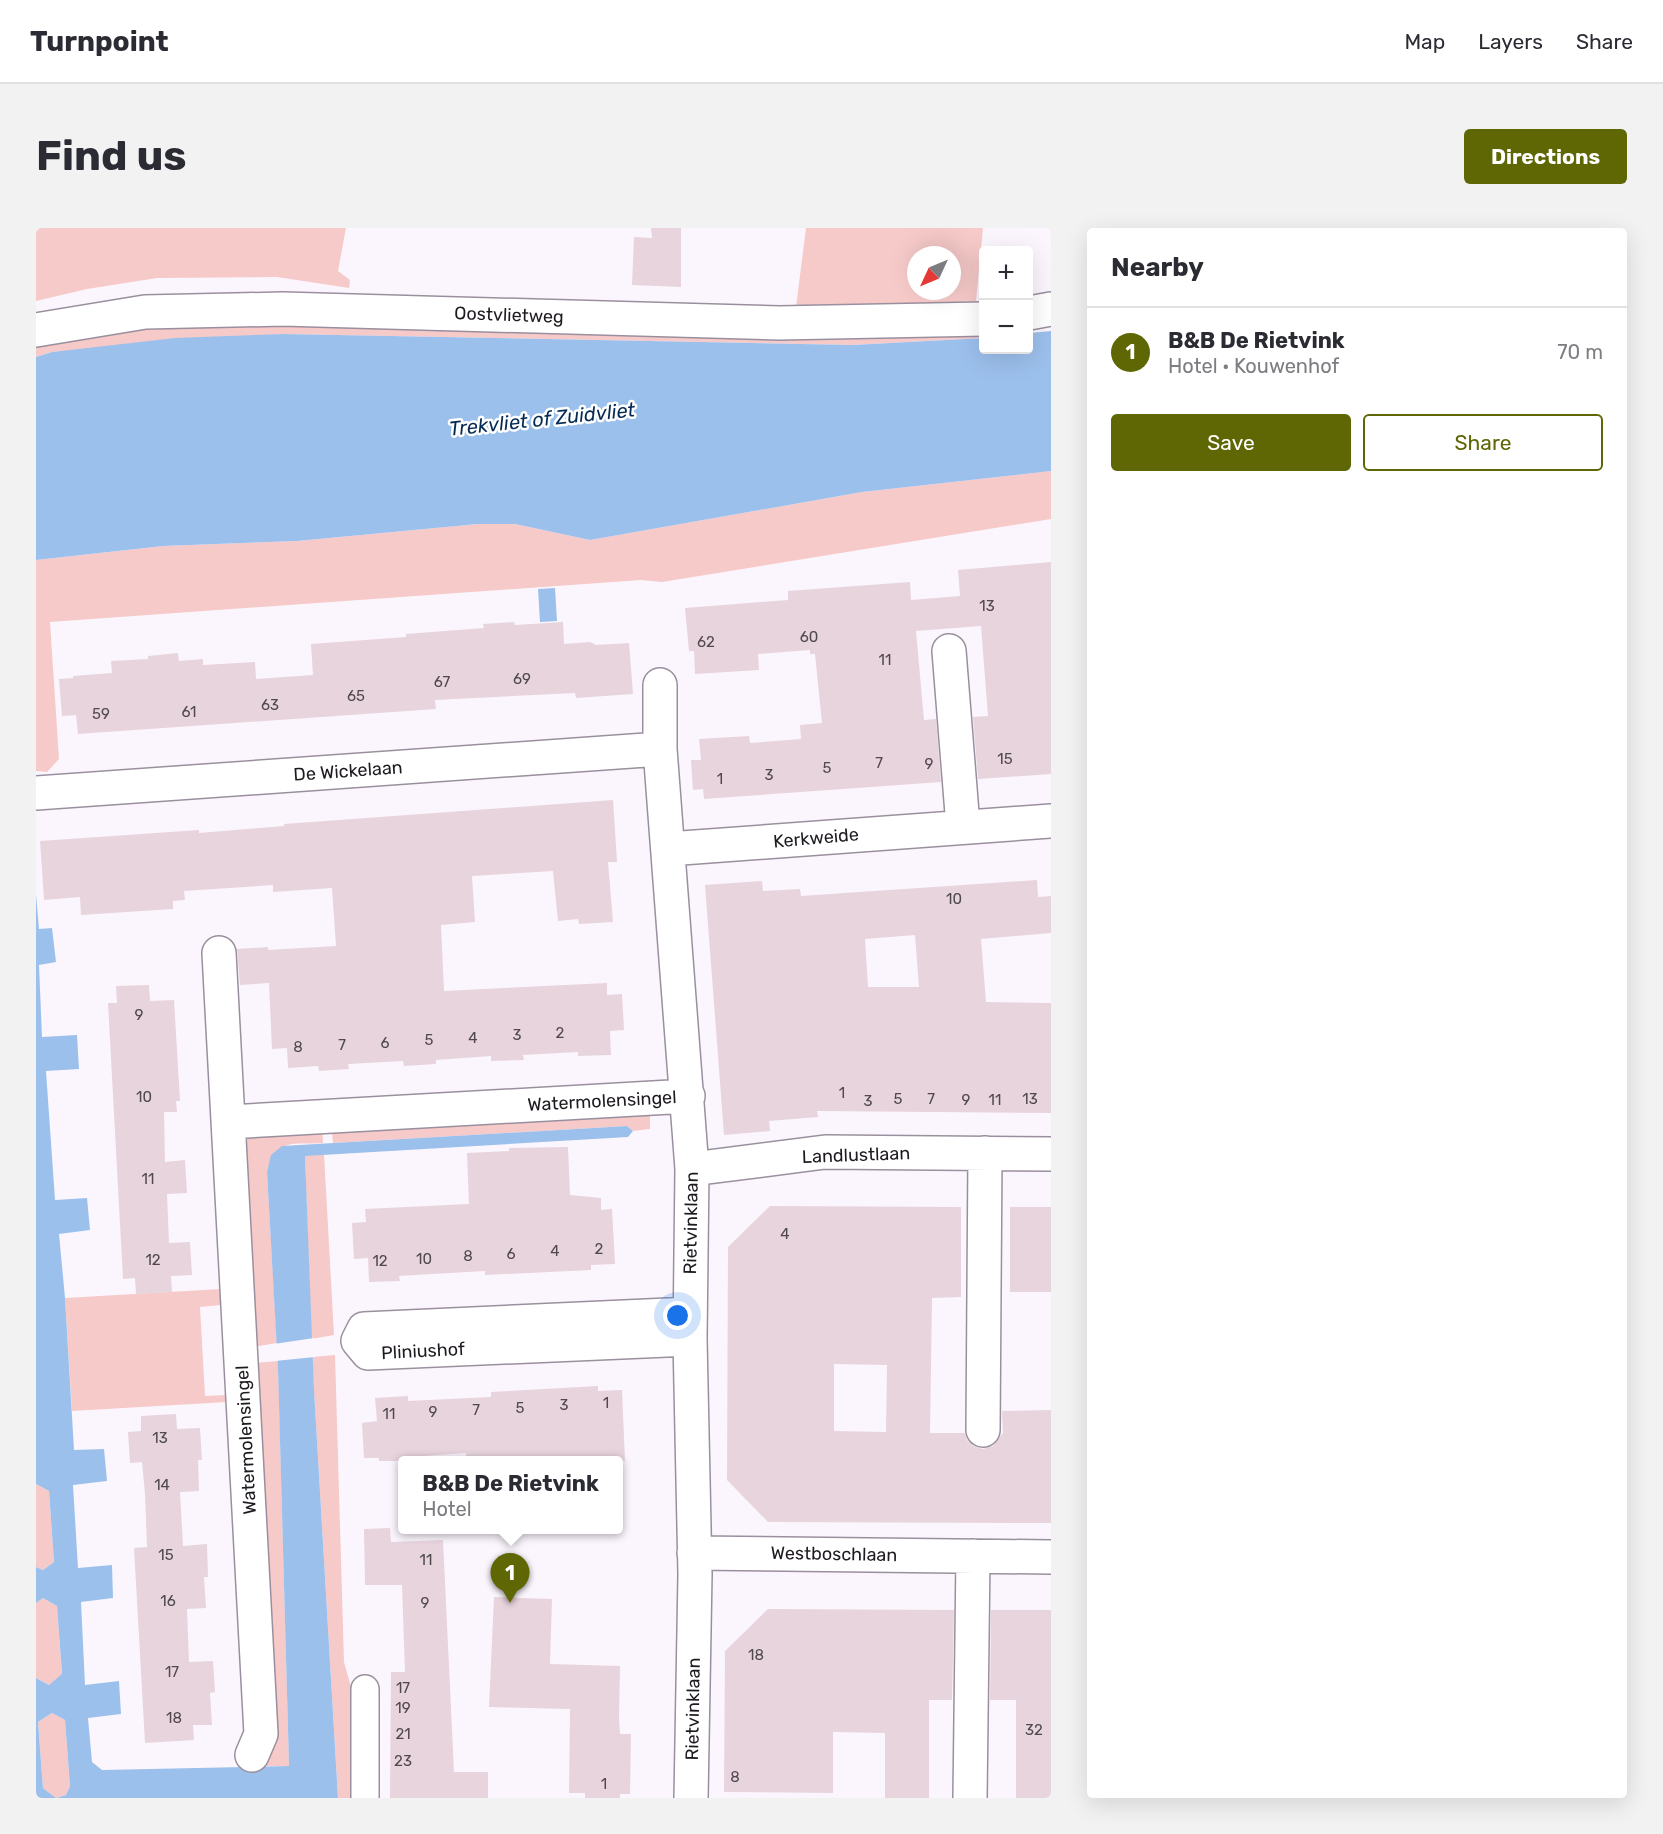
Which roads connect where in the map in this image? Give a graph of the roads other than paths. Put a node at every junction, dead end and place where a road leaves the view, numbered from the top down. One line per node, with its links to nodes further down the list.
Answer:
1 (1051, 309): 2 (street)
2 (1033, 312)
3 (979, 319): 4 (street, Oostvlietweg)
4 (36, 330)
5 (949, 651): 10 (street)
6 (660, 685): 7 (street, Rietvinklaan)
7 (660, 749): 8 (street, De Wickelaan); 11 (street, Rietvinklaan)
8 (36, 793)
9 (1051, 821): 10 (street, Kerkweide)
10 (963, 826): 11 (street, Kerkweide)
11 (668, 849): 13 (street, Rietvinklaan)
12 (219, 953): 14 (street, Watermolensingel)
13 (688, 1096): 14 (street, Watermolensingel); 17 (street, Rietvinklaan)
14 (229, 1122): 24 (street, Watermolensingel)
15 (985, 1153): 16 (street, Landlustlaan); 17 (street, Landlustlaan); 19 (street)
16 (1051, 1154)
17 (692, 1169): 18 (street, Rietvinklaan)
18 (690, 1326): 18 (street, Pliniushof); 20 (street, Rietvinklaan)
19 (983, 1430)
20 (694, 1553): 21 (street, Westboschlaan); 26 (street, Rietvinklaan)
21 (974, 1556): 22 (street, Westboschlaan); 27 (street)
22 (1051, 1557)
23 (365, 1689): 25 (street)
24 (252, 1755)
25 (365, 1798)
26 (691, 1798)
27 (970, 1798)

